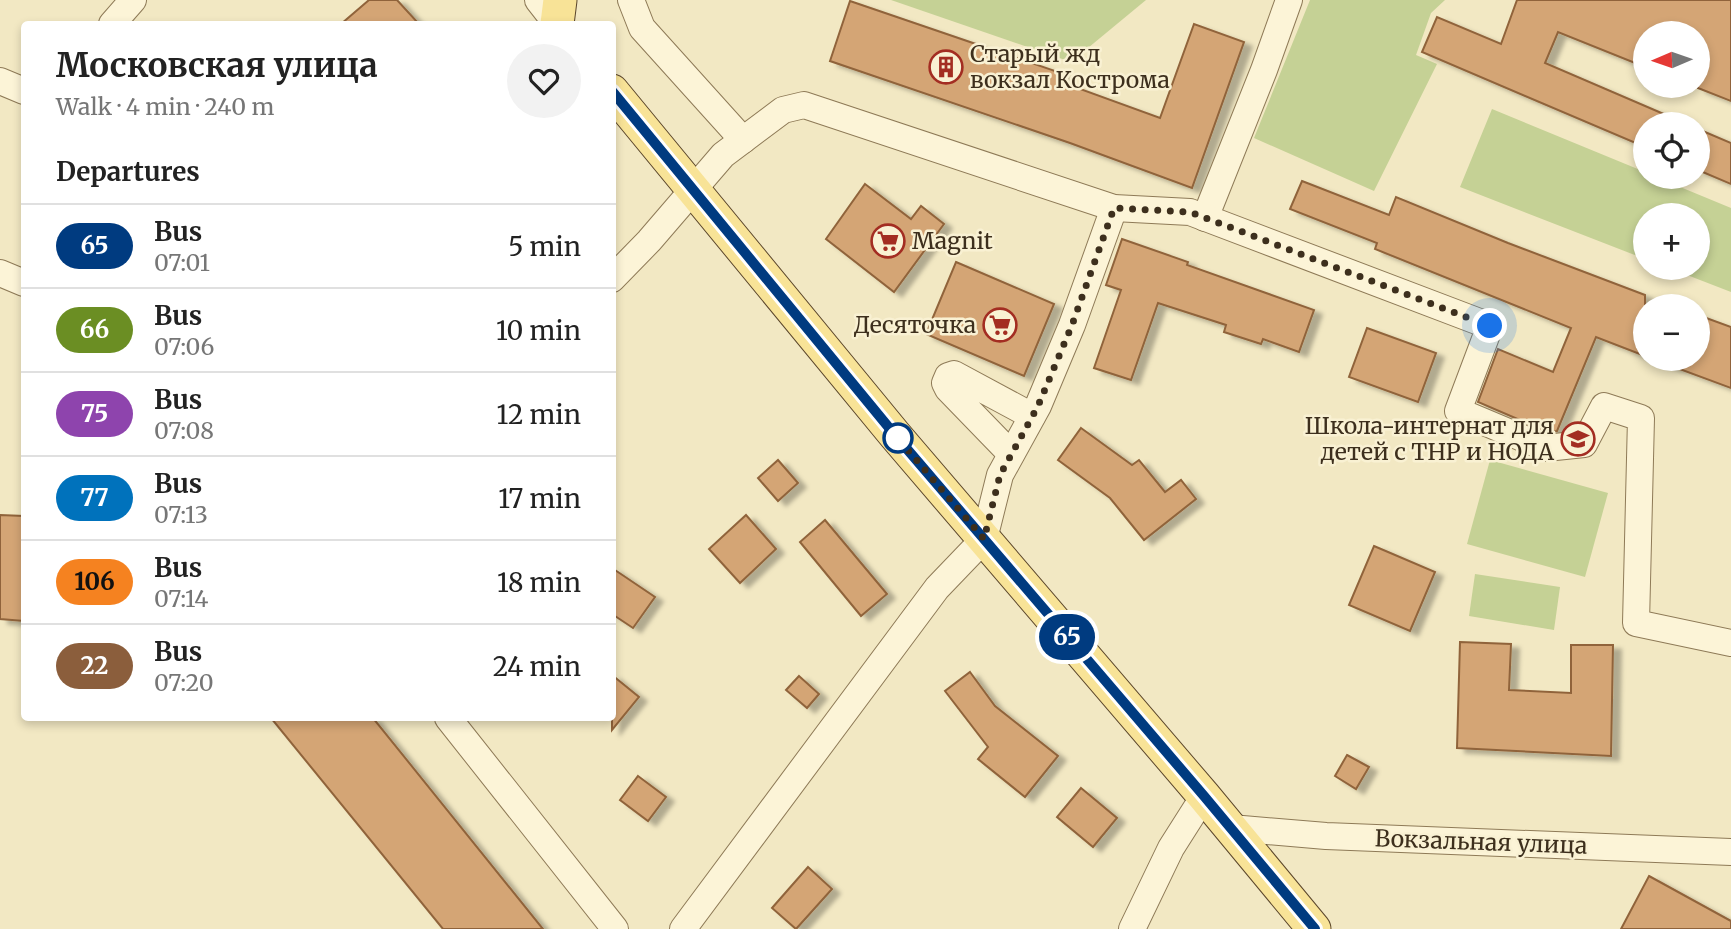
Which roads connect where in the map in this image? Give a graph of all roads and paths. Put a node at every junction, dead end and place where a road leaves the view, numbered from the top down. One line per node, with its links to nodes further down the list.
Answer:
1 (133, 0): 4 (street)
2 (631, 0): 8 (street)
3 (1289, 0): 11 (street)
4 (115, 21)
5 (0, 81): 6 (street)
6 (21, 90)
7 (616, 96): 9 (main road)
8 (743, 140): 9 (street); 10 (street)
9 (694, 190): 13 (street); 17 (main road)
10 (1114, 208): 11 (street); 15 (street)
11 (1205, 218): 18 (street)
12 (0, 273): 14 (street)
13 (616, 275)
14 (21, 283)
15 (1032, 416): 16 (street); 16 (street)
16 (1011, 454): 17 (street)
17 (984, 539): 20 (main road); 24 (street)
18 (1731, 643)
19 (450, 721): 23 (street)
20 (1204, 796): 21 (main road); 25 (street)
21 (1231, 828): 22 (street, Вокзальная улица); 26 (main road)
22 (1731, 852)
23 (615, 929)
24 (684, 929)
25 (1132, 929)
26 (1314, 929)

